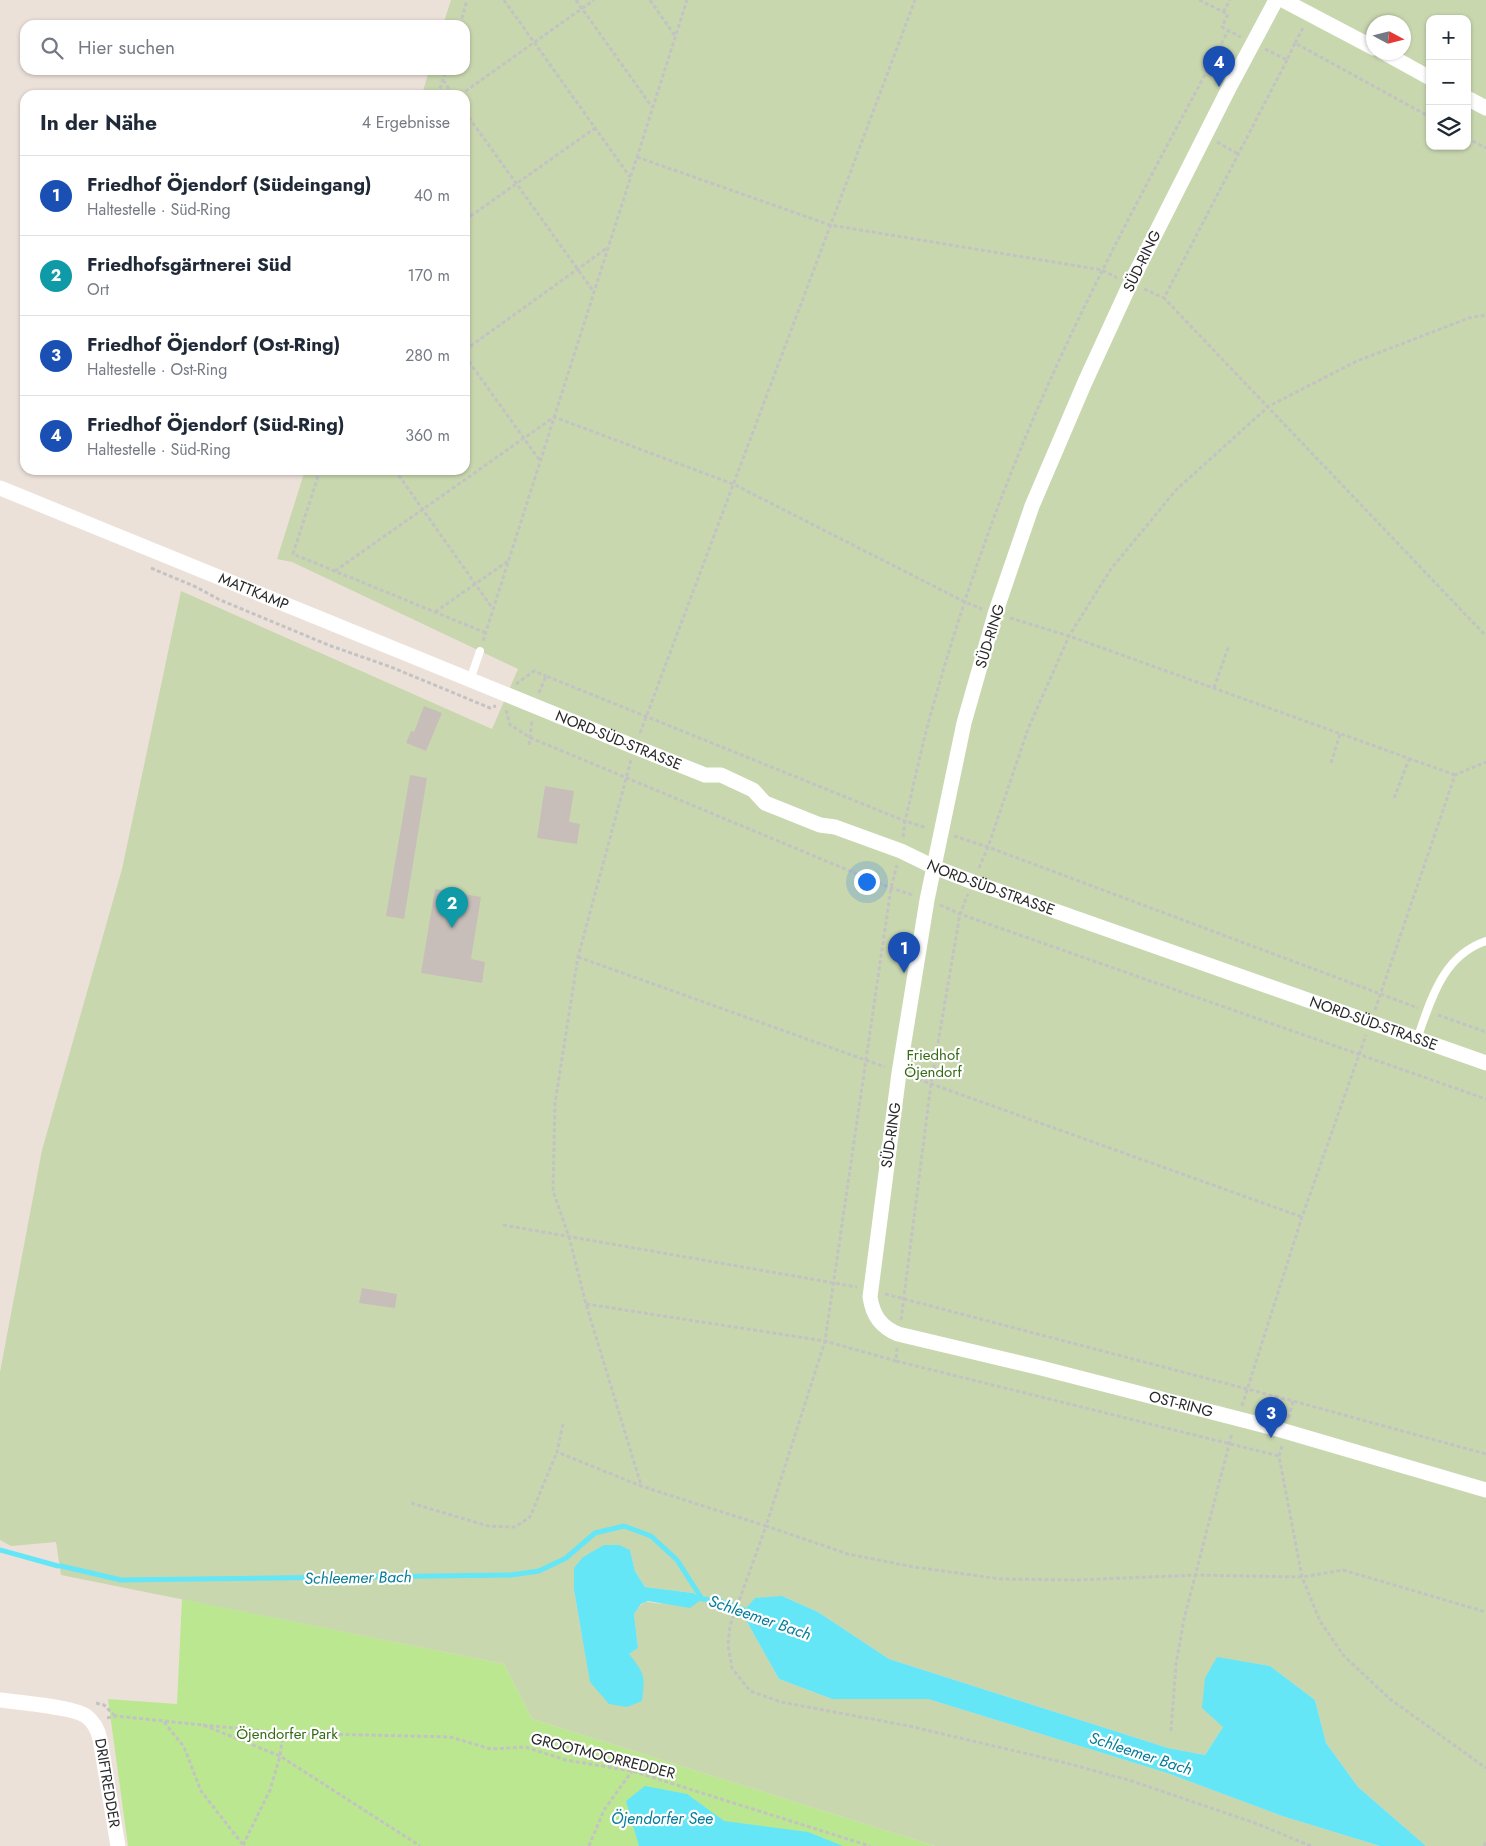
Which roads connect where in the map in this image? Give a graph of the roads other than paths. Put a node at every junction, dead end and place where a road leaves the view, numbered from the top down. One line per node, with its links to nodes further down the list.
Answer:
1 (1276, 0): 12 (street, SÜD-RING)
2 (1283, 0): 3 (street)
3 (1366, 44)
4 (1397, 60): 5 (street)
5 (1426, 76)
6 (1471, 100): 7 (street)
7 (1486, 108)
8 (0, 488): 10 (street, MATTKAMP)
9 (480, 651): 10 (lane)
10 (470, 680): 11 (street, MATTKAMP)
11 (506, 701): 12 (street, NORD-SÜD-STRASSE)
12 (934, 867): 14 (street, NORD-SÜD-STRASSE); 16 (street, SÜD-RING)
13 (1486, 941): 14 (lane)
14 (1417, 1039): 15 (street, NORD-SÜD-STRASSE)
15 (1486, 1063)
16 (878, 1321): 17 (street, OST-RING)
17 (1486, 1490)
18 (0, 1700): 19 (street, DRIFTREDDER)
19 (118, 1846)

